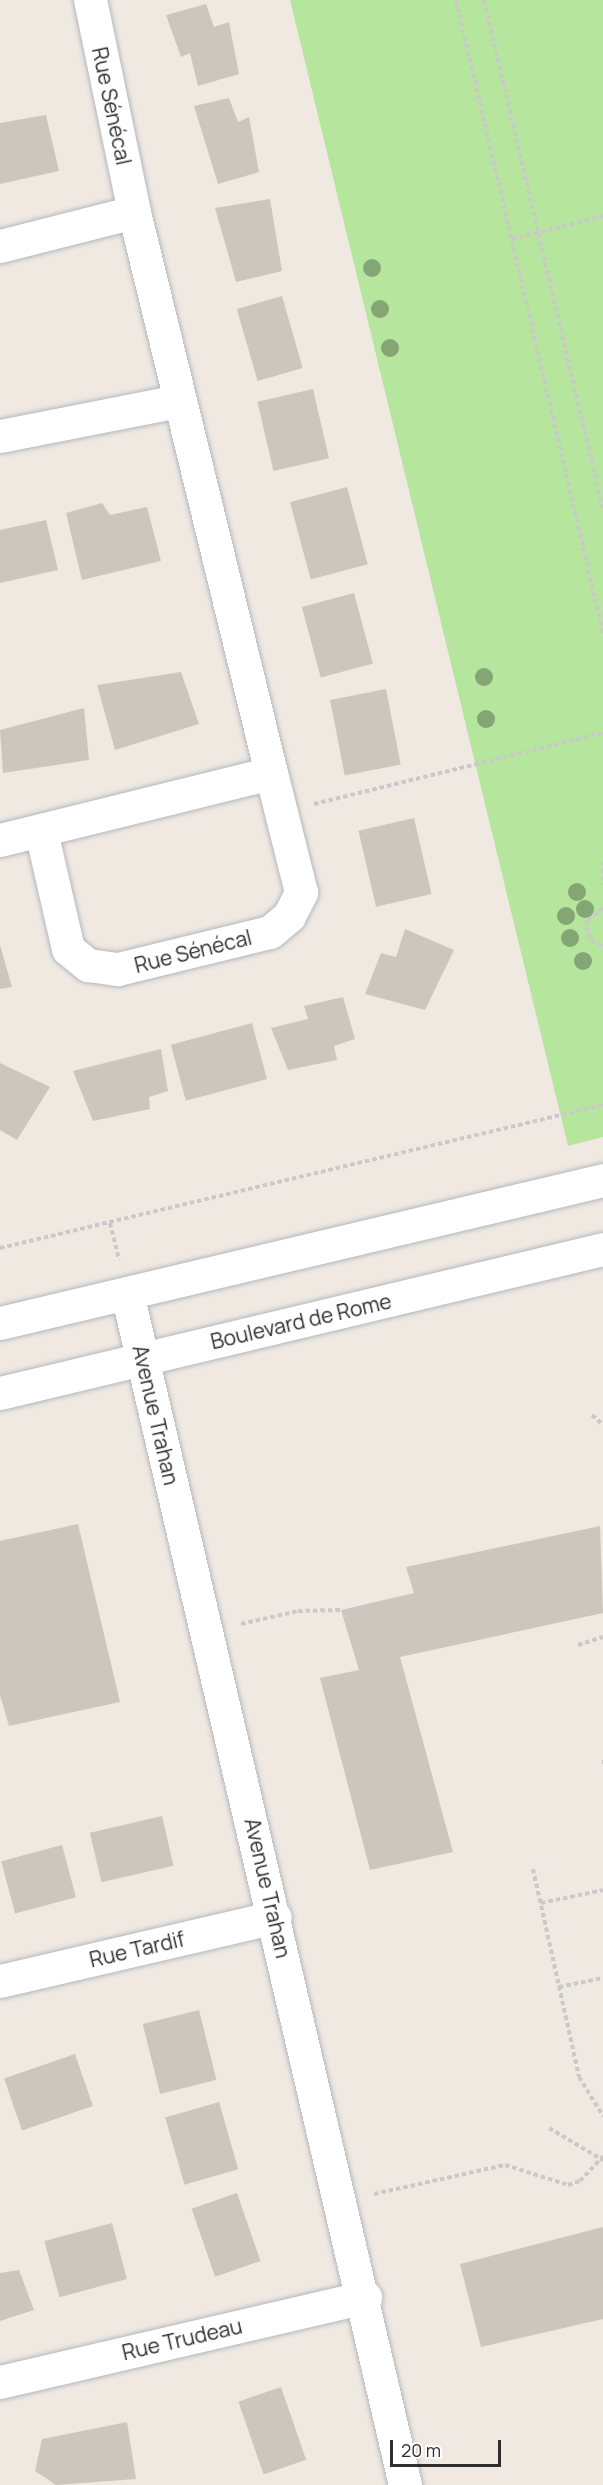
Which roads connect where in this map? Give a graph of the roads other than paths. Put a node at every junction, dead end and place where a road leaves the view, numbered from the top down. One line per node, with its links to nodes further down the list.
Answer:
1 (90, 0): 2 (street, Rue Sénécal)
2 (134, 212): 3 (street); 4 (street, Rue Sénécal)
3 (0, 246)
4 (179, 401): 5 (street); 6 (street, Rue Sénécal)
5 (0, 436)
6 (271, 773): 7 (street); 7 (street, Rue Sénécal)
7 (41, 831): 8 (street)
8 (0, 840)
9 (603, 1180): 11 (street)
10 (603, 1249): 13 (street, Boulevard de Rome)
11 (127, 1293): 12 (street); 13 (street, Avenue Trahan)
12 (0, 1323)
13 (143, 1359): 14 (street, Boulevard de Rome); 15 (street, Avenue Trahan)
14 (0, 1393)
15 (275, 1917): 16 (street, Rue Tardif); 17 (street, Avenue Trahan)
16 (0, 1981)
17 (365, 2297): 18 (street, Rue Trudeau); 19 (street, Avenue Trahan)
18 (0, 2382)
19 (405, 2485)

